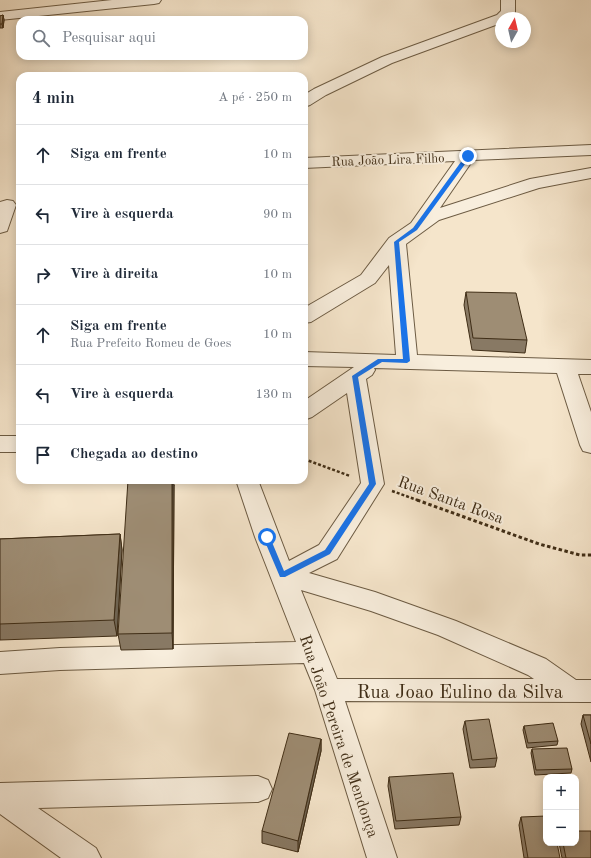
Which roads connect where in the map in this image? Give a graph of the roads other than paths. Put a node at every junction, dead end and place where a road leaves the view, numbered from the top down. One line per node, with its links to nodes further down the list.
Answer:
1 (154, 0): 4 (street)
2 (508, 0): 3 (street)
3 (508, 12)
4 (0, 16)
5 (495, 20): 6 (street)
6 (308, 100)
7 (591, 150): 8 (street, Rua João Lira Filho)
8 (468, 156): 9 (street, Rua João Lira Filho); 13 (street)
9 (308, 163)
10 (591, 172): 13 (street)
11 (9, 205): 12 (street)
12 (0, 227)
13 (415, 229): 14 (street)
14 (396, 242): 15 (street); 18 (street)
15 (308, 315)
16 (308, 359): 17 (street)
17 (381, 360): 18 (street); 21 (street)
18 (407, 361): 19 (street)
19 (564, 367): 20 (street); 25 (street)
20 (591, 367)
21 (355, 376): 22 (street); 27 (street)
22 (308, 409)
23 (0, 444): 24 (street)
24 (16, 444)
25 (591, 445)
26 (248, 484): 27 (street, Rua João Pereira de Mendonça)
27 (282, 575): 28 (street, Rua João Pereira de Mendonça); 31 (street)
28 (313, 652): 29 (street); 30 (street, Rua João Pereira de Mendonça)
29 (0, 663)
30 (328, 690): 31 (street, Rua Joao Eulino da Silva); 35 (street, Rua João Pereira de Mendonça)
31 (581, 691)
32 (258, 789): 33 (street)
33 (0, 797): 34 (street)
34 (86, 858)
35 (382, 858)

